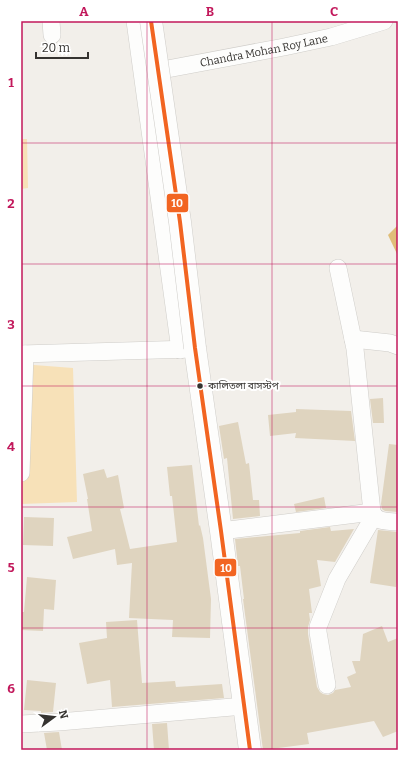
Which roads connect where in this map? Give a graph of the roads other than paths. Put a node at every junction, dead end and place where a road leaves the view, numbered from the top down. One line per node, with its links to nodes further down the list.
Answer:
1 (135, 21): 4 (street)
2 (152, 21): 8 (main road, bridge)
3 (384, 21): 4 (street, Chandra Mohan Roy Lane)
4 (142, 73): 8 (street)
5 (338, 268): 6 (street)
6 (352, 339): 7 (street); 11 (street)
7 (398, 346)
8 (188, 349): 9 (street); 13 (main road)
9 (23, 354): 10 (street)
10 (21, 473)
11 (373, 514): 12 (street); 13 (street); 14 (street)
12 (398, 522)
13 (221, 531): 15 (main road)
14 (327, 685)
15 (244, 706): 16 (street); 17 (main road)
16 (21, 722)
17 (250, 750)

